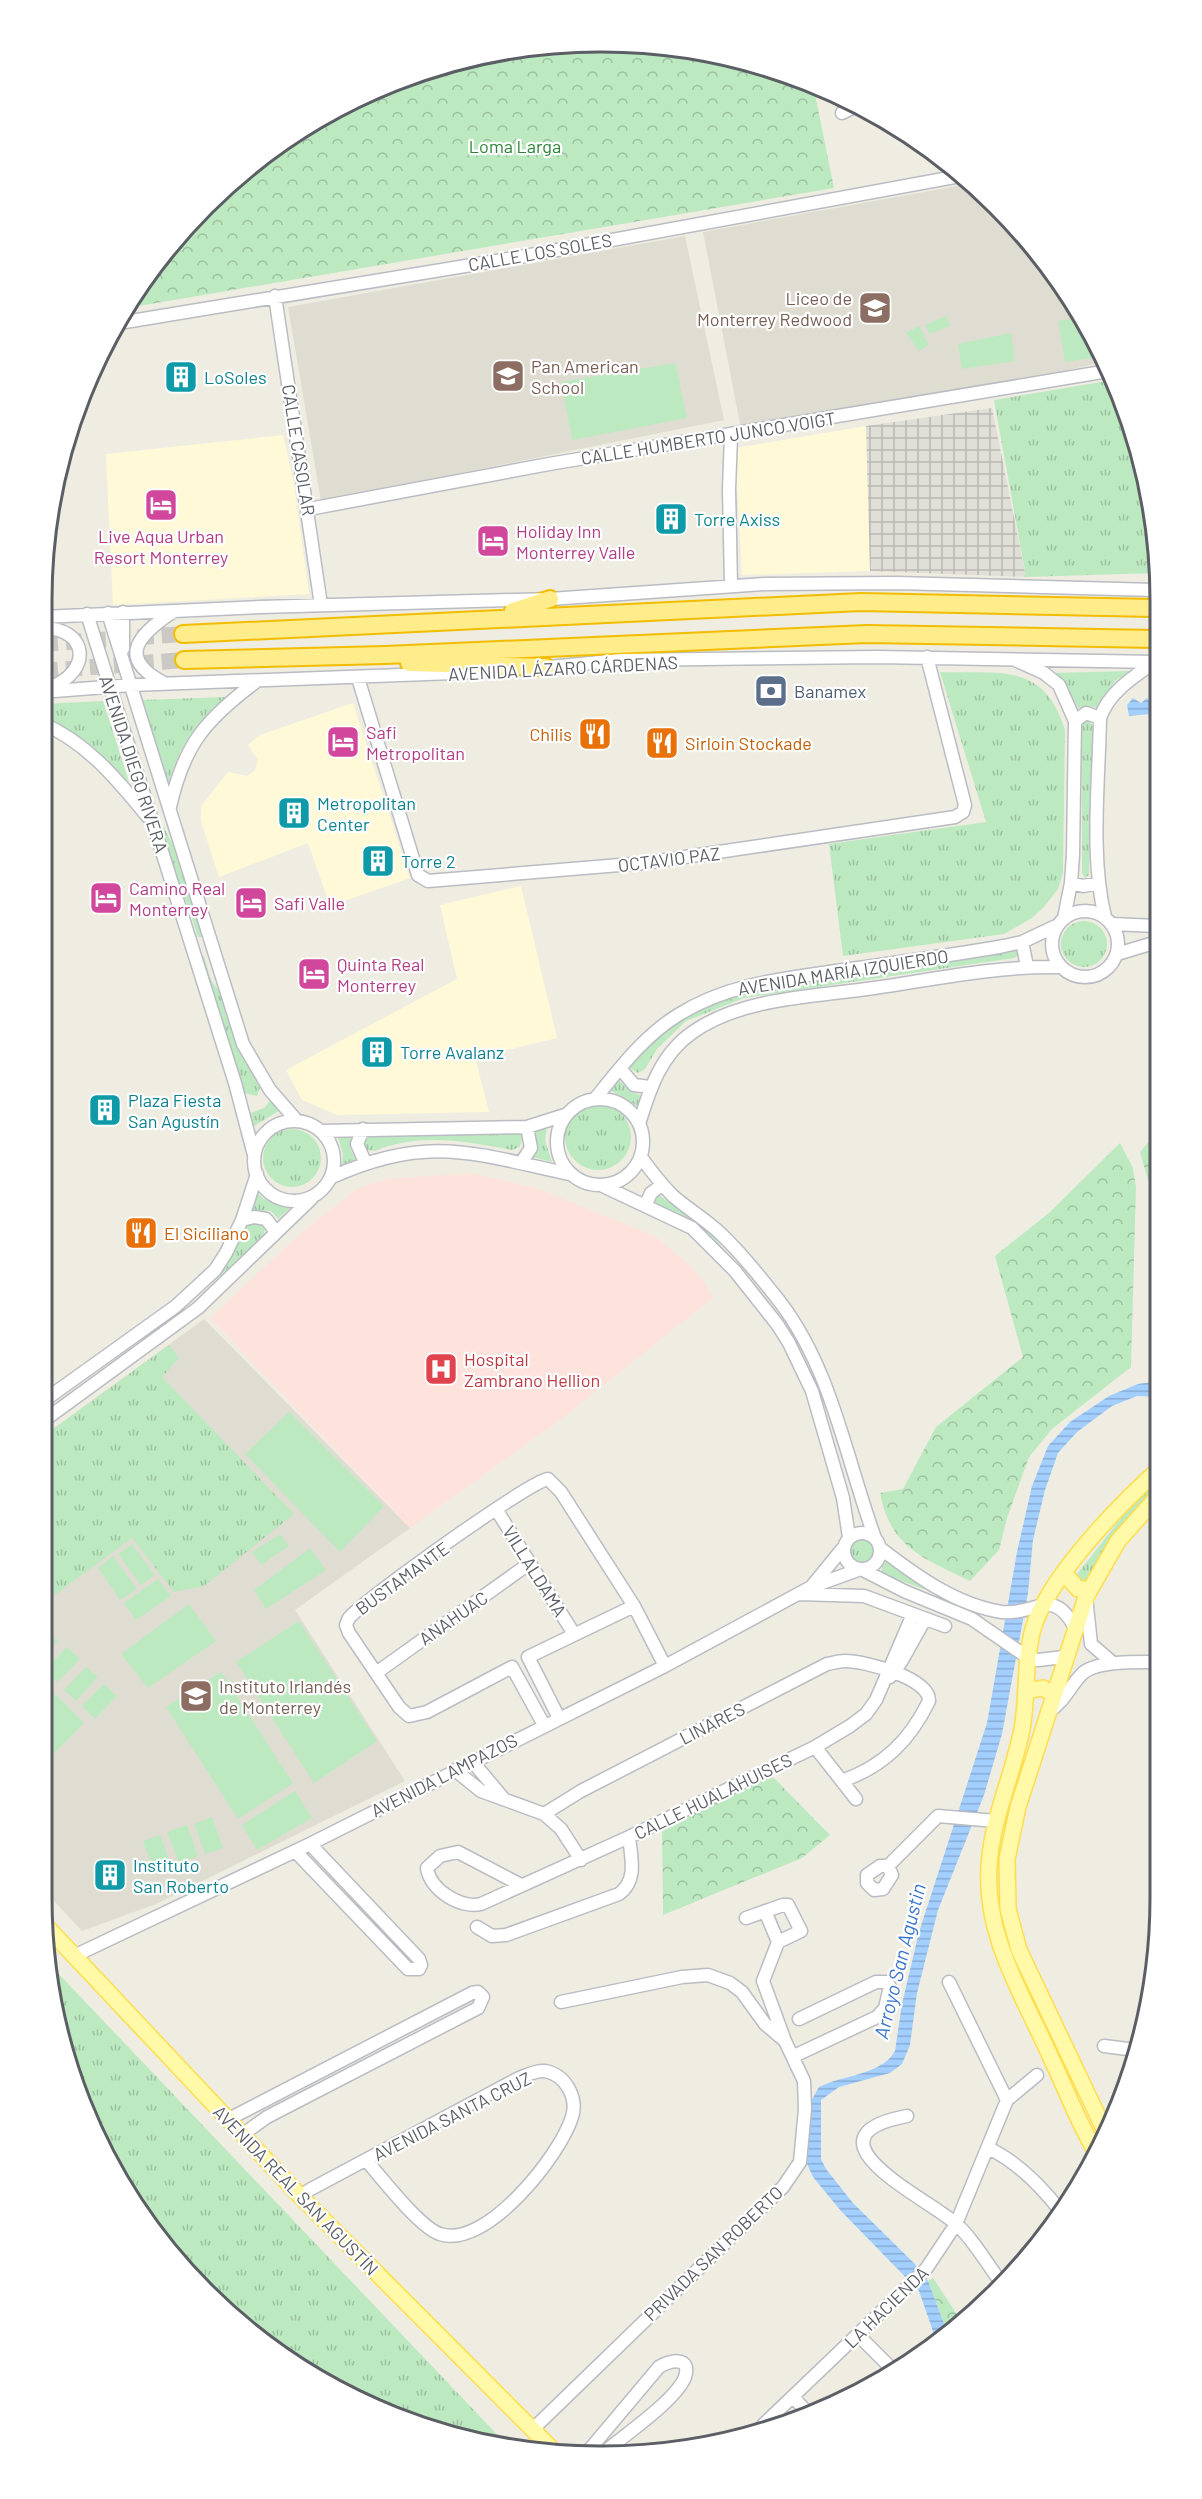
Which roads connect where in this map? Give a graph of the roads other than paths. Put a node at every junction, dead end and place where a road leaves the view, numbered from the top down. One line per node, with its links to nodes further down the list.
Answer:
1 (847, 111): 2 (street)
2 (842, 114)
3 (950, 178): 4 (street, CALLE LOS SOLES)
4 (275, 296): 5 (street, CALLE LOS SOLES); 8 (street, CALLE CASOLAR)
5 (130, 321)
6 (1100, 372): 7 (street, CALLE HUMBERTO JUNCO VOIGT)
7 (731, 436): 8 (street, CALLE HUMBERTO JUNCO VOIGT); 9 (street)
8 (309, 509): 12 (street, CALLE CASOLAR)
9 (731, 585): 10 (street); 11 (street)
10 (1149, 590)
11 (550, 599): 12 (street); 19 (highway)
12 (321, 605): 14 (street)
13 (1150, 608): 19 (highway)
14 (175, 610): 15 (street); 33 (street)
15 (123, 612): 16 (street); 27 (street)
16 (108, 613): 17 (street); 27 (street, AVENIDA DIEGO RIVERA)
17 (87, 614): 18 (street); 36 (street, AVENIDA DIEGO RIVERA)
18 (52, 616)
19 (441, 622): 21 (highway)
20 (52, 630): 35 (street)
21 (183, 634)
22 (1150, 639): 23 (highway, AVENIDA LÁZARO CÁRDENAS)
23 (386, 655): 26 (highway, AVENIDA LÁZARO CÁRDENAS); 30 (highway)
24 (927, 657): 25 (street, AVENIDA LÁZARO CÁRDENAS); 30 (street, AVENIDA LÁZARO CÁRDENAS); 31 (street, OCTAVIO PAZ)
25 (1008, 657): 28 (street, AVENIDA LÁZARO CÁRDENAS); 39 (street)
26 (184, 660)
27 (124, 662): 34 (street, AVENIDA DIEGO RIVERA)
28 (1150, 662)
29 (1150, 666): 38 (street)
30 (546, 667): 31 (street, AVENIDA LÁZARO CÁRDENAS)
31 (358, 678): 32 (street, AVENIDA LÁZARO CÁRDENAS)
32 (257, 681): 33 (street, AVENIDA LÁZARO CÁRDENAS); 41 (street)
33 (166, 684): 34 (street, AVENIDA LÁZARO CÁRDENAS)
34 (131, 685): 36 (street, AVENIDA LÁZARO CÁRDENAS); 41 (street, AVENIDA DIEGO RIVERA)
35 (52, 688)
36 (110, 688): 37 (street, AVENIDA LÁZARO CÁRDENAS); 42 (street, AVENIDA DIEGO RIVERA)
37 (52, 691)
38 (1100, 718): 39 (street); 44 (street)
39 (1075, 721): 43 (street)
40 (52, 729): 42 (street)
41 (170, 808): 57 (street, AVENIDA DIEGO RIVERA)
42 (152, 823): 62 (street, AVENIDA DIEGO RIVERA)
43 (1071, 883): 44 (street); 46 (street)
44 (1098, 883): 45 (street)
45 (1108, 921): 46 (street); 47 (street); 50 (street)
46 (1060, 922): 48 (street, AVENIDA MARÍA IZQUIERDO); 52 (street)
47 (1150, 925)
48 (1022, 942): 51 (street); 53 (street, AVENIDA MARÍA IZQUIERDO)
49 (1150, 944): 50 (street)
50 (1117, 954): 52 (street)
51 (1027, 966): 52 (street, AVENIDA MARÍA IZQUIERDO); 54 (street, AVENIDA MARÍA IZQUIERDO)
52 (1059, 967)
53 (620, 1068): 54 (street); 55 (street, AVENIDA MARÍA IZQUIERDO)
54 (650, 1087): 58 (street, AVENIDA MARÍA IZQUIERDO)
55 (595, 1099): 56 (street); 58 (street)
56 (565, 1115): 59 (street); 67 (street)
57 (297, 1121): 61 (street); 62 (street)
58 (639, 1124): 63 (street)
59 (527, 1127): 60 (street); 65 (street)
60 (363, 1129): 61 (street); 64 (street)
61 (321, 1131): 68 (street)
62 (254, 1155): 66 (street)
63 (641, 1157): 69 (street); 70 (street)
64 (365, 1162): 65 (street); 68 (street)
65 (521, 1163): 67 (street)
66 (257, 1174): 71 (street); 73 (street)
67 (569, 1174): 70 (street)
68 (332, 1177): 71 (street)
69 (662, 1185): 72 (street); 81 (street)
70 (603, 1186): 72 (street)
71 (312, 1198): 74 (street)
72 (646, 1204): 80 (street)
73 (242, 1220): 74 (street); 75 (street)
74 (276, 1232): 76 (street)
75 (52, 1395)
76 (52, 1415)
77 (1150, 1478): 84 (main road)
78 (1150, 1505): 86 (main road)
79 (496, 1509): 82 (street, VILLALDAMA); 89 (street, BUSTAMANTE); 100 (street, BUSTAMANTE)
80 (846, 1543): 81 (street); 83 (street); 85 (street, AVENIDA LAMPAZOS)
81 (877, 1543): 83 (street); 88 (street)
82 (530, 1563): 94 (street, VILLALDAMA); 100 (street, ANAHUAC)
83 (861, 1570): 85 (street, AVENIDA LAMPAZOS); 96 (street)
84 (1064, 1573): 86 (main road); 88 (main road)
85 (811, 1587): 87 (street, AVENIDA LAMPAZOS)
86 (1088, 1593): 93 (main road); 98 (street)
87 (798, 1594): 90 (street); 99 (street, AVENIDA LAMPAZOS)
88 (1041, 1605): 93 (street); 96 (main road)
89 (634, 1606): 94 (street); 99 (street, BUSTAMANTE)
90 (913, 1614): 91 (street); 101 (street, CALLE HUALAHUISES)
91 (925, 1619): 92 (street); 101 (street, CALLE HUALAHUISES)
92 (945, 1626)
93 (1074, 1626): 95 (main road)
94 (574, 1634): 105 (street)
95 (1064, 1657): 96 (street); 103 (main road)
96 (1027, 1658): 102 (main road)
97 (1150, 1662): 98 (street)
98 (1113, 1663): 104 (street)
99 (665, 1666): 105 (street, AVENIDA LAMPAZOS)
100 (376, 1672): 106 (street, BUSTAMANTE)
101 (889, 1675): 107 (street, CALLE HUALAHUISES); 110 (street, LINARES); 113 (street, LINARES)
102 (1027, 1691): 103 (main road); 114 (main road)
103 (1054, 1695): 104 (main road)
104 (1047, 1713): 140 (main road)
105 (559, 1718): 106 (street, AVENIDA LAMPAZOS)
106 (544, 1725): 108 (street, AVENIDA LAMPAZOS)
107 (815, 1748): 110 (street); 115 (street, CALLE HUALAHUISES)
108 (472, 1761): 109 (street, AVENIDA LAMPAZOS); 111 (street)
109 (455, 1770): 111 (street); 116 (street, AVENIDA LAMPAZOS)
110 (842, 1781): 112 (street)
111 (504, 1799): 113 (street)
112 (856, 1799)
113 (544, 1814): 118 (street)
114 (996, 1821): 119 (street); 142 (main road)
115 (628, 1837): 118 (street, CALLE HUALAHUISES); 125 (street)
116 (310, 1844): 117 (street, AVENIDA LAMPAZOS); 121 (street)
117 (296, 1851): 123 (street); 128 (street, AVENIDA LAMPAZOS)
118 (581, 1860): 120 (street, CALLE HUALAHUISES)
119 (888, 1866)
120 (521, 1885): 120 (street, CALLE HUALAHUISES)
121 (371, 1909): 123 (street); 123 (street)
122 (765, 1911): 124 (street); 127 (street); 127 (street)
123 (360, 1918)
124 (746, 1918)
125 (477, 1927)
126 (54, 1935): 128 (main road, AVENIDA REAL SAN AGUSTÍN)
127 (778, 1942): 132 (street, PRIVADA SAN ROBERTO)
128 (74, 1956): 143 (main road, AVENIDA REAL SAN AGUSTÍN)
129 (949, 1982): 139 (street)
130 (561, 2002): 132 (street, PRIVADA SAN ROBERTO)
131 (799, 2019): 136 (street)
132 (785, 2041): 136 (street, PRIVADA SAN ROBERTO)
133 (1104, 2046): 135 (street)
134 (360, 2052): 137 (street); 137 (street); 143 (street)
135 (1127, 2052)
136 (794, 2056): 159 (street, PRIVADA SAN ROBERTO)
137 (367, 2064): 145 (street)
138 (1037, 2075): 139 (street)
139 (1007, 2100): 147 (street, LA HACIENDA)
140 (1094, 2108): 142 (main road); 144 (main road)
141 (907, 2116): 151 (street)
142 (1077, 2116): 146 (main road)
143 (227, 2120): 145 (main road, AVENIDA REAL SAN AGUSTÍN)
144 (1101, 2123)
145 (242, 2135): 149 (main road, AVENIDA REAL SAN AGUSTÍN)
146 (1092, 2144)
147 (988, 2148): 150 (street); 151 (street, LA HACIENDA)
148 (366, 2160): 148 (street, AVENIDA SANTA CRUZ); 149 (street, AVENIDA SANTA CRUZ)
149 (300, 2196): 159 (main road, AVENIDA REAL SAN AGUSTÍN)
150 (1055, 2206)
151 (956, 2223): 152 (street); 153 (street, LA HACIENDA)
152 (997, 2277)
153 (858, 2335): 154 (street); 155 (street, LA HACIENDA)
154 (888, 2365)
155 (793, 2397): 156 (street); 157 (street, LA HACIENDA)
156 (803, 2408)
157 (769, 2420)
158 (612, 2423): 160 (street); 160 (street); 162 (street)
159 (533, 2429): 161 (main road, AVENIDA REAL SAN AGUSTÍN)
160 (624, 2436): 163 (street)
161 (547, 2443)
162 (593, 2446)
163 (612, 2446)

